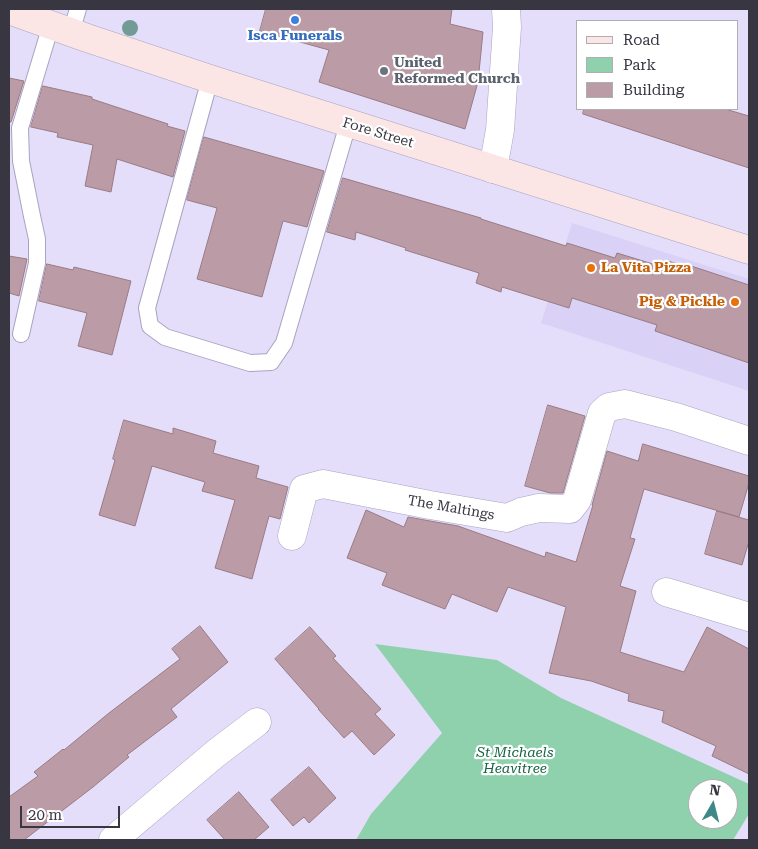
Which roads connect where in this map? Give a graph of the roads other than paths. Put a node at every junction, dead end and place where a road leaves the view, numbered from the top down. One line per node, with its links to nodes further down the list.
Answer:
1 (506, 9): 6 (street)
2 (9, 10): 3 (main road, Fore Street)
3 (67, 22): 4 (main road, Fore Street); 8 (lane)
4 (210, 79): 5 (main road, Fore Street); 5 (lane)
5 (348, 124): 6 (main road, Fore Street)
6 (493, 169): 7 (main road, Fore Street)
7 (749, 250)
8 (21, 334)
9 (749, 441): 10 (street, The Maltings)
10 (292, 536)
11 (666, 592): 12 (street)
12 (749, 617)
13 (257, 722): 14 (street)
14 (114, 840)

